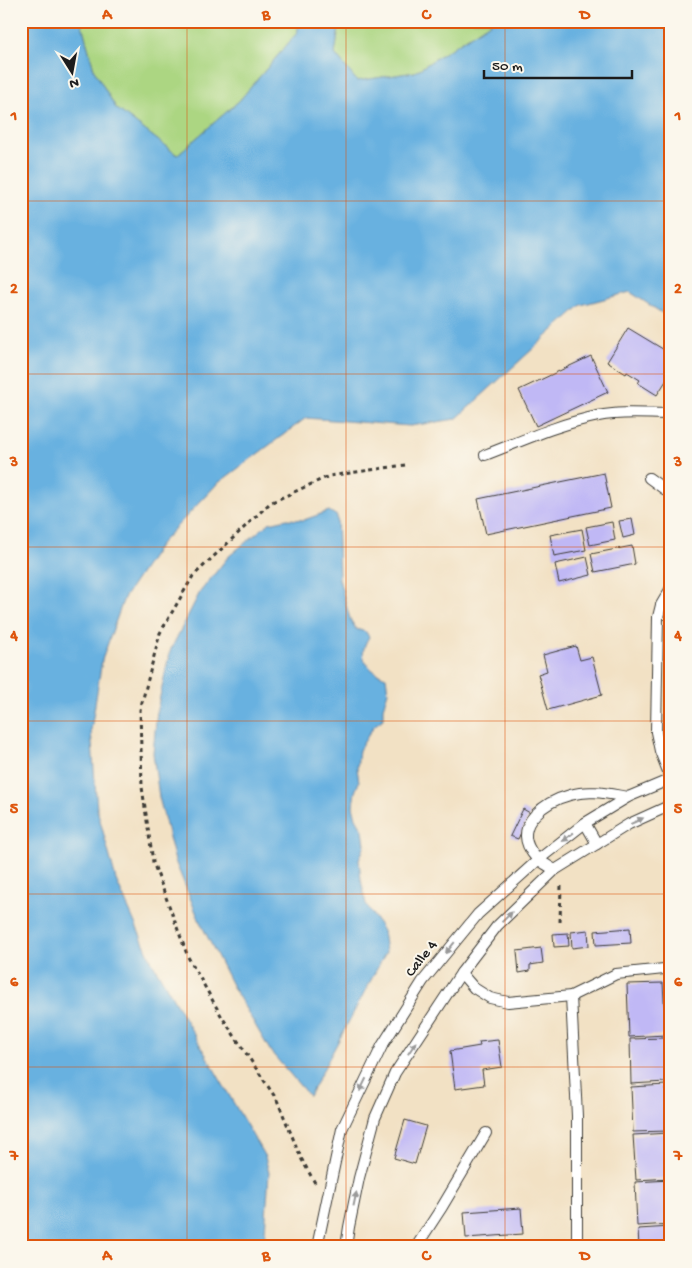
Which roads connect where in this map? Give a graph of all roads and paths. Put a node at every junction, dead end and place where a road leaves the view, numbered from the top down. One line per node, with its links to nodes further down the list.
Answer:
1 (671, 414): 2 (lane)
2 (484, 455)
3 (405, 465): 19 (path)
4 (649, 478): 5 (lane)
5 (671, 494)
6 (671, 588): 7 (lane)
7 (671, 779): 8 (lane, Calle 4)
8 (628, 797): 10 (lane, Calle 4); 12 (lane)
9 (671, 805): 11 (lane, one-way to 9)
10 (585, 823): 11 (lane); 12 (lane, Calle 4, one-way to 12)
11 (597, 844): 13 (lane)
12 (538, 860): 13 (lane); 19 (lane, Calle 4, one-way to 19)
13 (558, 868): 14 (path); 16 (lane, one-way to 13)
14 (560, 922)
15 (671, 972): 17 (lane)
16 (461, 973): 17 (lane); 21 (lane, one-way to 16)
17 (571, 996): 23 (lane)
18 (486, 1133): 22 (lane)
19 (325, 1202): 20 (lane, Calle 4)
20 (317, 1247)
21 (346, 1247)
22 (416, 1247)
23 (577, 1247)

